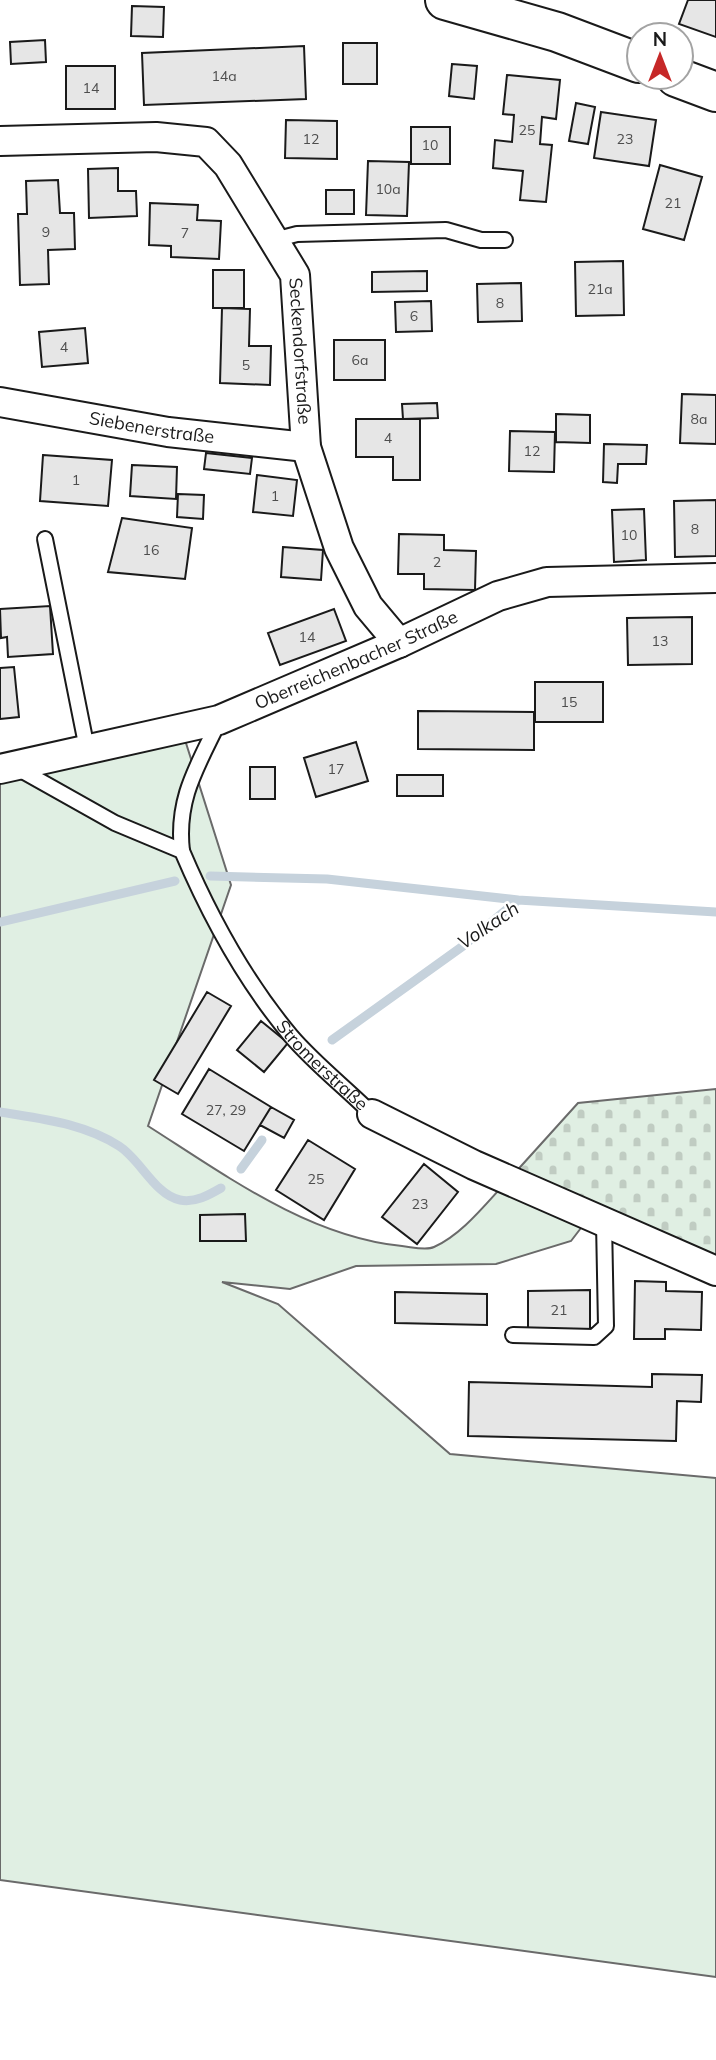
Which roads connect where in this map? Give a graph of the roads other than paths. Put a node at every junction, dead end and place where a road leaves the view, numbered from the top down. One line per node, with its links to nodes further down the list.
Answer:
1 (445, 0): 2 (main road)
2 (625, 58)
3 (695, 84): 4 (main road)
4 (716, 92)
5 (0, 141): 6 (street, Seckendorfstraße)
6 (274, 240): 7 (lane); 9 (street, Seckendorfstraße)
7 (505, 240)
8 (0, 402): 9 (street, Siebenerstraße)
9 (306, 447): 12 (street, Seckendorfstraße)
10 (45, 539): 14 (lane)
11 (716, 578): 12 (street, Oberreichenbacher Straße)
12 (399, 643): 13 (street, Oberreichenbacher Straße)
13 (219, 720): 14 (street, Oberreichenbacher Straße); 16 (lane)
14 (87, 749): 15 (street, Oberreichenbacher Straße)
15 (6, 767): 16 (lane)
16 (182, 851): 17 (lane, Stromerstraße)
17 (372, 1114): 18 (street, Stromerstraße)
18 (604, 1222): 19 (street, Stromerstraße); 20 (lane)
19 (716, 1270)
20 (513, 1335)

